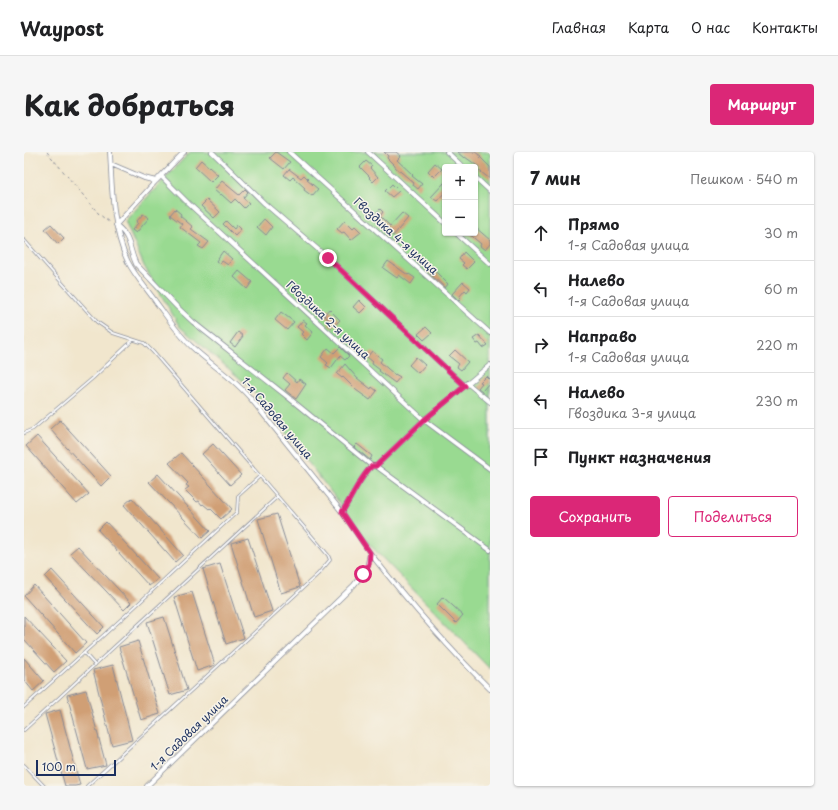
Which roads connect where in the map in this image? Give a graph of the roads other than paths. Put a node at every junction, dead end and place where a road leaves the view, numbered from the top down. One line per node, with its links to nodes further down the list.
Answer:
1 (110, 152): 7 (street, 1-я Садовая улица)
2 (184, 152): 9 (street)
3 (212, 152): 21 (street)
4 (289, 152): 18 (street, Гвоздика 4-я улица)
5 (368, 152): 13 (street)
6 (447, 152): 8 (street)
7 (111, 164): 11 (street); 14 (street, 1-я Садовая улица)
8 (461, 164)
9 (161, 176): 11 (street); 23 (street, Гвоздика 2-я улица)
10 (478, 180): 12 (street)
11 (156, 181): 14 (street)
12 (490, 191)
13 (442, 220)
14 (116, 225): 25 (street); 29 (street, 1-я Садовая улица)
15 (459, 236): 17 (street)
16 (24, 240): 19 (lane)
17 (490, 264)
18 (490, 333)
19 (133, 340): 24 (lane); 27 (lane)
20 (490, 365): 21 (street)
21 (466, 384): 22 (street); 23 (street)
22 (490, 402)
23 (424, 420): 25 (street); 26 (street, Гвоздика 2-я улица)
24 (24, 433)
25 (374, 466): 29 (street); 30 (street)
26 (490, 469)
27 (260, 476): 28 (lane); 32 (lane)
28 (277, 497): 33 (lane); 39 (lane)
29 (342, 512): 31 (street, 1-я Садовая улица)
30 (490, 550)
31 (370, 553): 34 (street, 1-я Садовая улица); 40 (street, 1-я Садовая улица)
32 (84, 653): 33 (lane); 35 (lane)
33 (95, 664): 36 (lane)
34 (490, 689)
35 (24, 707)
36 (24, 730)
37 (24, 765): 38 (lane)
38 (44, 786)
39 (87, 786)
40 (147, 786)

